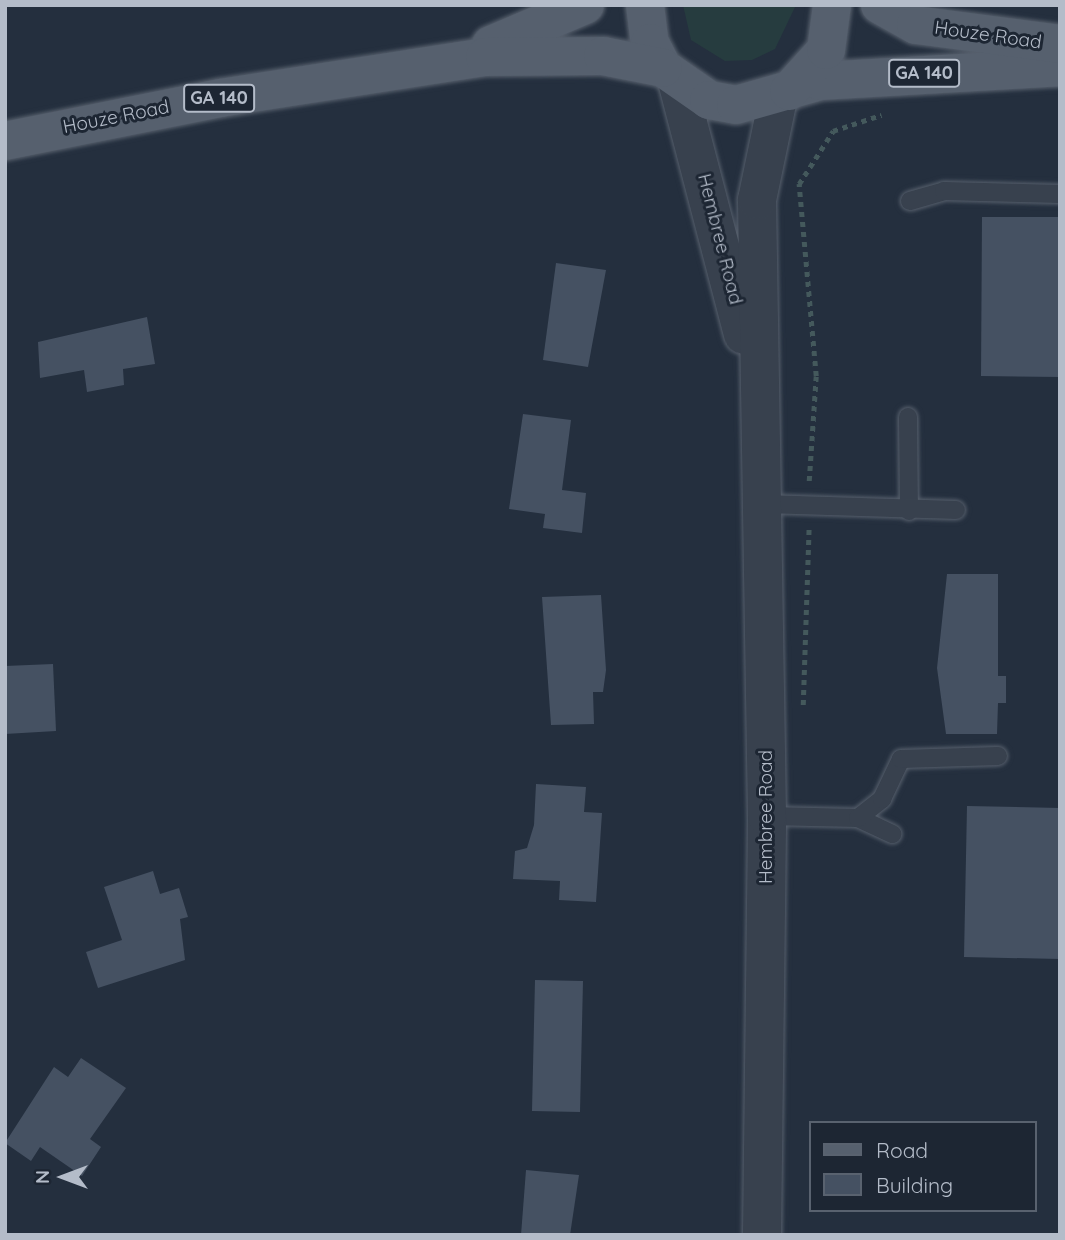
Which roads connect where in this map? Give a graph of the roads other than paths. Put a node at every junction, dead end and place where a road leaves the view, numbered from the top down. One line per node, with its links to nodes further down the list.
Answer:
1 (585, 5): 6 (main road, Houze Road / GA 140)
2 (645, 5): 8 (main road)
3 (832, 5): 9 (main road)
4 (880, 5): 5 (main road, Houze Road / GA 140)
5 (1060, 44)
6 (435, 67): 8 (main road, Houze Road / GA 140); 10 (main road, Houze Road / GA 140)
7 (1060, 67): 9 (main road, Houze Road / GA 140)
8 (670, 74): 9 (main road, Houze Road / GA 140); 13 (street, Hembree Road)
9 (784, 93): 13 (street, Hembree Road)
10 (5, 141)
11 (1060, 194): 12 (lane)
12 (910, 201)
13 (759, 398): 15 (street, Hembree Road)
14 (908, 416): 17 (lane)
15 (765, 504): 17 (lane); 19 (street, Hembree Road)
16 (956, 510): 17 (lane)
17 (909, 511)
18 (998, 756): 20 (lane)
19 (767, 816): 20 (lane); 22 (street, Hembree Road)
20 (858, 818): 21 (lane)
21 (892, 834)
22 (762, 1235)

